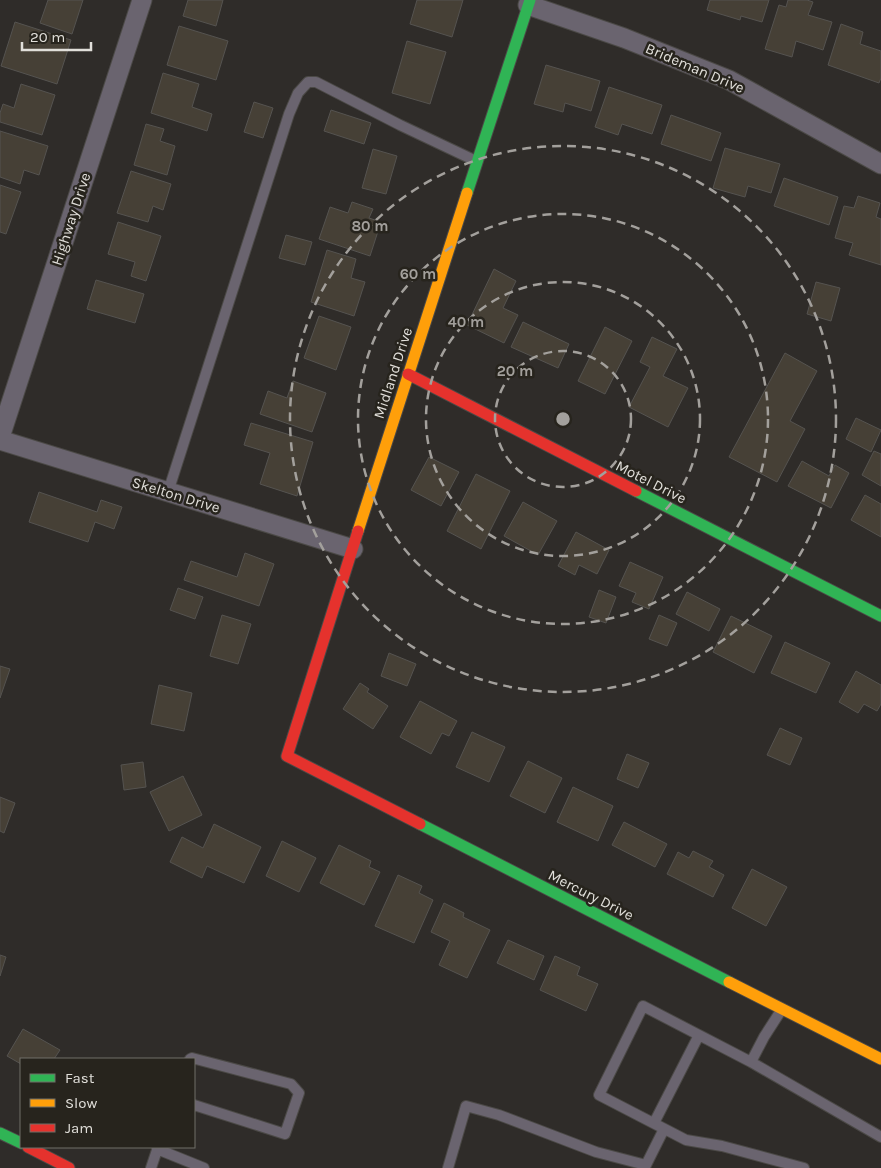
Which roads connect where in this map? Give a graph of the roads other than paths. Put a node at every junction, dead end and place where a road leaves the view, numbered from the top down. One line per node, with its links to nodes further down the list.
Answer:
1 (142, 0): 6 (street, Highway Drive)
2 (529, 2): 3 (street, Midland Drive); 4 (street, Brideman Drive)
3 (477, 162): 5 (street, Midland Drive); 7 (lane)
4 (881, 164)
5 (408, 374): 8 (street, Midland Drive); 9 (street, Motel Drive)
6 (0, 439): 7 (street, Skelton Drive)
7 (168, 492): 8 (street, Skelton Drive)
8 (353, 549): 10 (street, Midland Drive)
9 (881, 616)
10 (287, 756): 11 (street, Mercury Drive)
11 (782, 1009): 14 (street, Mercury Drive); 15 (lane)
12 (699, 1035): 15 (lane); 17 (lane); 17 (lane)
13 (195, 1059): 16 (lane)
14 (881, 1059)
15 (751, 1062): 20 (lane)
16 (195, 1105)
17 (654, 1124): 18 (lane)
18 (664, 1129): 27 (lane); 28 (lane)
19 (0, 1133): 21 (street)
20 (881, 1137)
21 (20, 1143)
22 (30, 1148): 24 (street)
23 (157, 1148): 25 (lane); 26 (lane)
24 (69, 1168)
25 (151, 1168)
26 (204, 1168)
27 (448, 1168)
28 (804, 1168)

